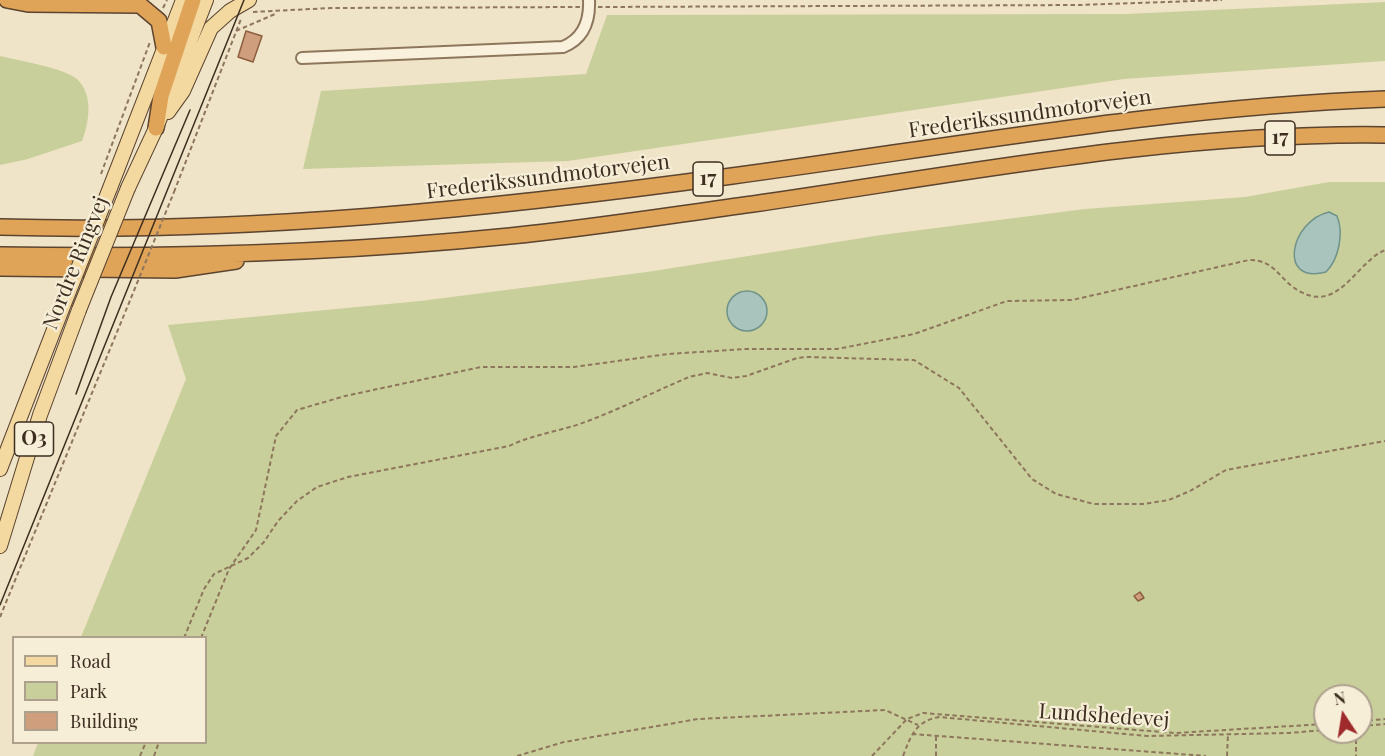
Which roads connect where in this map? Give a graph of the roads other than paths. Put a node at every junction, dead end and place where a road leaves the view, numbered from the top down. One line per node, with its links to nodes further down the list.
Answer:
1 (7, 0): 7 (highway)
2 (183, 0): 7 (main road, Nordre Ringvej / O3)
3 (193, 0): 10 (highway)
4 (206, 0): 10 (main road, Nordre Ringvej / O3)
5 (249, 0): 10 (main road)
6 (590, 3): 8 (lane)
7 (164, 47): 18 (main road, Nordre Ringvej / O3, bridge)
8 (302, 58)
9 (1385, 99): 14 (highway, Frederikssundmotorvejen / 17)
10 (156, 128): 19 (main road, Nordre Ringvej / O3, bridge)
11 (1385, 135): 15 (highway, 17)
12 (0, 221): 14 (highway)
13 (0, 227): 14 (highway, Frederikssundmotorvejen / 17)
14 (29, 228)
15 (262, 254): 16 (highway, 17); 17 (highway)
16 (0, 255)
17 (0, 268)
18 (0, 469)
19 (0, 546)

